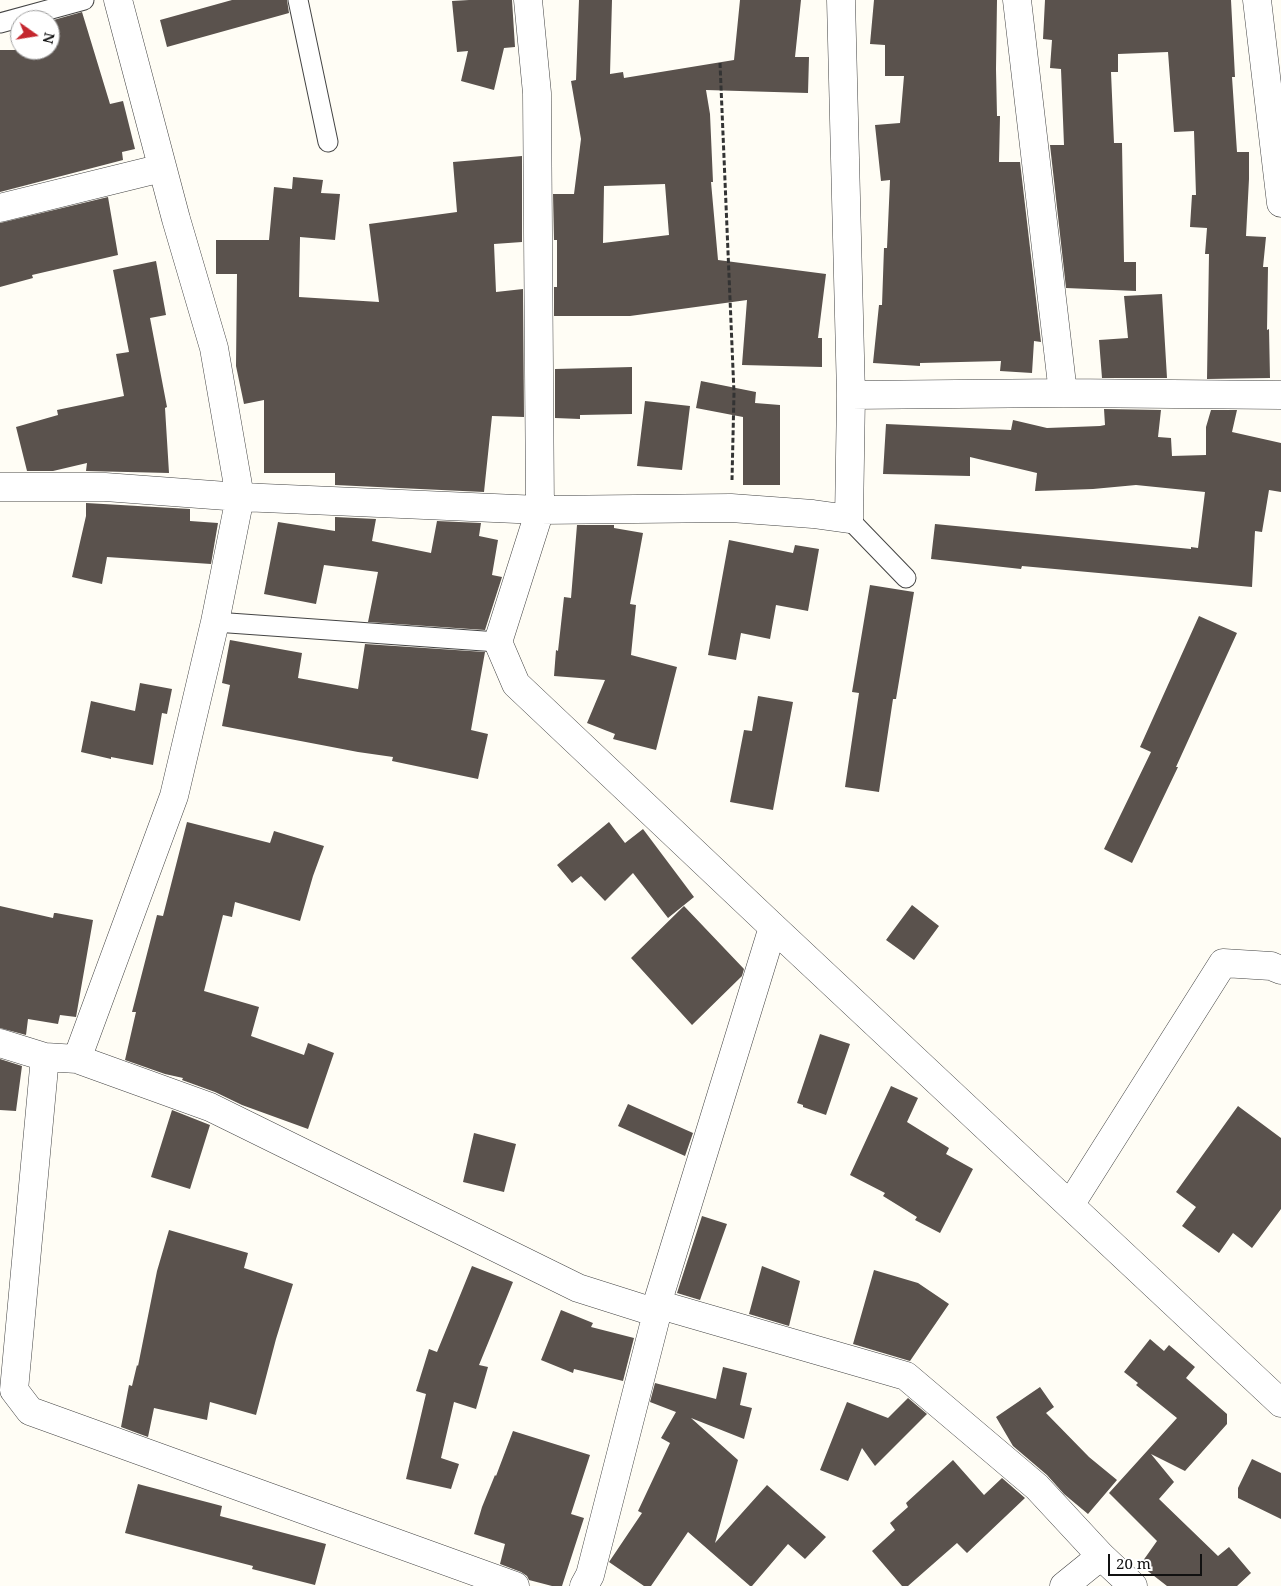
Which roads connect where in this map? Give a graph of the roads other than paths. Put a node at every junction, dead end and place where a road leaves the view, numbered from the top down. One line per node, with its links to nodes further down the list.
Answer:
1 (84, 0): 8 (lane)
2 (118, 0): 10 (street)
3 (298, 0): 9 (lane)
4 (528, 0): 18 (street)
5 (841, 0): 14 (street)
6 (1017, 0): 13 (street)
7 (1257, 0): 11 (street)
8 (0, 23)
9 (328, 142)
10 (162, 168): 12 (street); 17 (street)
11 (1281, 203)
12 (0, 208)
13 (1063, 393): 14 (street); 15 (street)
14 (851, 395): 19 (street)
15 (1281, 395)
16 (0, 487): 17 (street)
17 (240, 497): 18 (street); 21 (street)
18 (540, 510): 19 (street); 22 (street)
19 (849, 519): 20 (lane)
20 (906, 578)
21 (215, 622): 22 (lane); 27 (street)
22 (498, 642): 23 (street)
23 (772, 927): 28 (street); 29 (street)
24 (1281, 970): 28 (street)
25 (0, 1043): 26 (street)
26 (45, 1057): 27 (street); 33 (street)
27 (77, 1059): 29 (street)
28 (1070, 1205): 30 (street)
29 (657, 1308): 31 (street); 32 (street)
30 (1281, 1403)
31 (1101, 1556): 34 (street); 35 (street)
32 (591, 1582)
33 (515, 1586)
34 (1064, 1586)
35 (1133, 1586)

